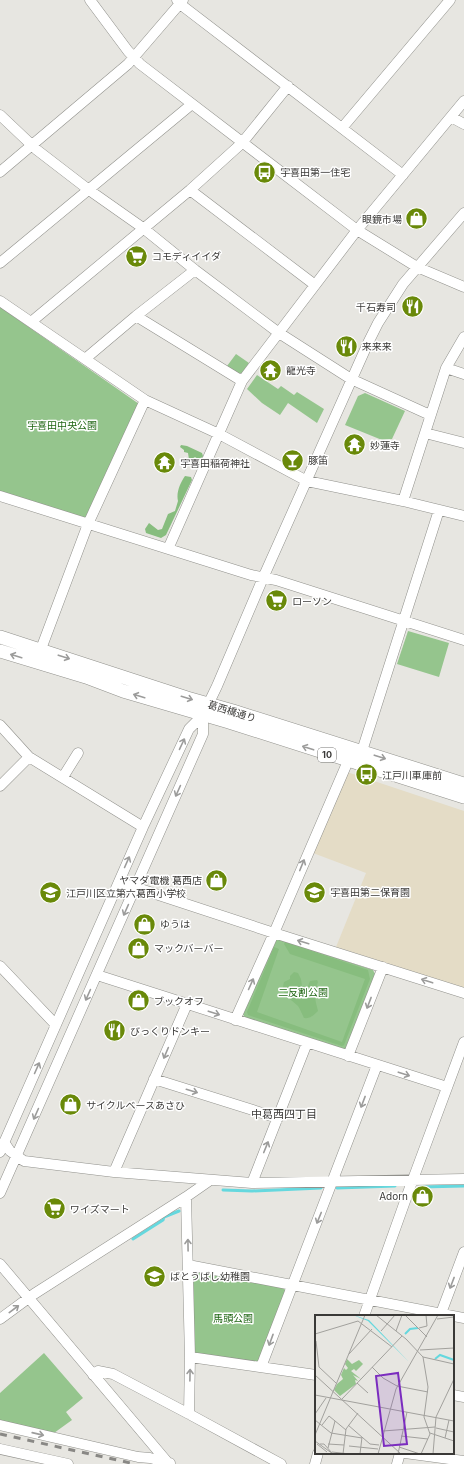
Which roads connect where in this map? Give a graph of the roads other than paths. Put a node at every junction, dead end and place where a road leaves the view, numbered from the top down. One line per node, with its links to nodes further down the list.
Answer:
1 (90, 0): 4 (street)
2 (450, 0): 11 (street)
3 (180, 1): 4 (street); 5 (street)
4 (134, 58): 7 (street); 13 (street)
5 (288, 86): 11 (street); 12 (street)
6 (464, 101): 9 (street)
7 (192, 104): 12 (street); 16 (street)
8 (0, 114): 13 (street)
9 (451, 117): 10 (street); 15 (street)
10 (464, 124)
11 (342, 128): 15 (street)
12 (242, 143): 17 (street); 20 (street)
13 (32, 145): 14 (street); 16 (street)
14 (0, 172)
15 (403, 175): 20 (street)
16 (89, 190): 19 (street); 21 (street)
17 (190, 190): 19 (street); 24 (street)
18 (464, 213): 22 (street)
19 (143, 228): 23 (street); 28 (street)
20 (357, 230): 22 (street); 24 (street)
21 (0, 263)
22 (417, 267): 25 (street); 34 (street)
23 (195, 270): 27 (street); 29 (street)
24 (315, 285): 29 (street)
25 (464, 288)
26 (0, 301): 28 (street)
27 (136, 316): 31 (street); 35 (street)
28 (31, 322): 31 (street)
29 (279, 333): 34 (street); 35 (street)
30 (464, 337): 32 (street)
31 (85, 359): 36 (street)
32 (446, 368): 33 (street); 37 (street)
33 (464, 374)
34 (352, 379): 37 (street); 41 (street)
35 (242, 381): 39 (street)
36 (145, 400): 39 (street); 46 (street)
37 (430, 415): 38 (street)
38 (425, 433): 40 (street); 43 (street)
39 (219, 434): 41 (street); 47 (street)
40 (464, 443)
41 (307, 481): 43 (street); 48 (street)
42 (0, 496): 46 (street)
43 (403, 501): 44 (street)
44 (439, 510): 45 (street); 49 (street)
45 (464, 516)
46 (88, 524): 47 (street); 52 (street)
47 (168, 549): 48 (street)
48 (263, 578): 49 (street); 54 (street)
49 (404, 621): 51 (street); 56 (street)
50 (0, 636): 52 (main road, 葛西橋通り / 10)
51 (464, 640)
52 (41, 649): 54 (main road, 葛西橋通り / 10, one-way to 54)
53 (0, 651): 54 (main road, 葛西橋通り / 10, one-way to 53)
54 (206, 709): 56 (main road, 葛西橋通り / 10); 59 (main road, 葛西橋通り / 10, one-way to 54); 64 (street, one-way to 54); 66 (street, one-way to 66)
55 (0, 724): 58 (street)
56 (362, 751): 61 (main road, 葛西橋通り / 10, one-way to 61)
57 (78, 753): 60 (street)
58 (29, 757): 60 (street); 62 (street)
59 (348, 761): 63 (main road, 葛西橋通り / 10); 67 (street, one-way to 59)
60 (63, 777): 64 (street)
61 (464, 784)
62 (0, 786)
63 (464, 797)
64 (143, 827): 65 (street, one-way to 64)
65 (118, 882): 66 (street); 74 (street)
66 (136, 888): 67 (street); 70 (street, one-way to 70)
67 (274, 933): 69 (street, one-way to 67); 73 (street, one-way to 67)
68 (0, 966): 74 (street)
69 (383, 967): 71 (street, one-way to 69); 77 (street, one-way to 77)
70 (97, 976): 72 (street); 84 (street, one-way to 84)
71 (464, 993)
72 (187, 1004): 73 (street, one-way to 73); 79 (street, one-way to 79)
73 (235, 1020): 75 (street)
74 (56, 1025): 82 (street, one-way to 74)
75 (307, 1043): 77 (street); 81 (street)
76 (464, 1043): 80 (street)
77 (348, 1056): 78 (street)
78 (377, 1065): 80 (street, one-way to 80); 89 (street, one-way to 89)
79 (154, 1079): 81 (street, one-way to 81); 85 (street)
80 (447, 1087): 87 (street)
81 (278, 1118): 90 (street, one-way to 81)
82 (4, 1142): 83 (street); 84 (street)
83 (0, 1152)
84 (17, 1157): 85 (street); 91 (street)
85 (114, 1172): 88 (street)
86 (464, 1179): 87 (street)
87 (412, 1180): 89 (street); 98 (street)
88 (209, 1181): 90 (street); 92 (street)
89 (333, 1182): 90 (street); 96 (street, one-way to 96)
90 (252, 1183)
91 (0, 1193)
92 (186, 1197): 95 (street, one-way to 92); 97 (street)
93 (464, 1252): 100 (street, one-way to 100)
94 (0, 1264): 97 (street)
95 (188, 1265): 96 (street); 104 (street)
96 (292, 1285): 98 (street); 105 (street, one-way to 105)
97 (28, 1298): 103 (street, one-way to 97); 106 (street)
98 (369, 1299): 99 (street); 100 (street)
99 (364, 1315)
100 (440, 1315)
101 (454, 1317): 102 (street)
102 (464, 1318)
103 (0, 1319)
104 (190, 1357): 105 (street); 110 (street, one-way to 104)
105 (261, 1367): 107 (street)
106 (93, 1375): 110 (street); 118 (street)
107 (315, 1375)
108 (454, 1396): 109 (street)
109 (464, 1397)
110 (189, 1414): 119 (street)
111 (0, 1425): 118 (street, one-way to 118)
112 (0, 1449): 117 (street)
113 (318, 1454): 120 (street)
114 (400, 1454): 121 (street)
115 (412, 1454): 116 (street)
116 (464, 1461)
117 (68, 1464)
118 (170, 1464)
119 (281, 1464)
120 (314, 1464)
121 (397, 1464)

